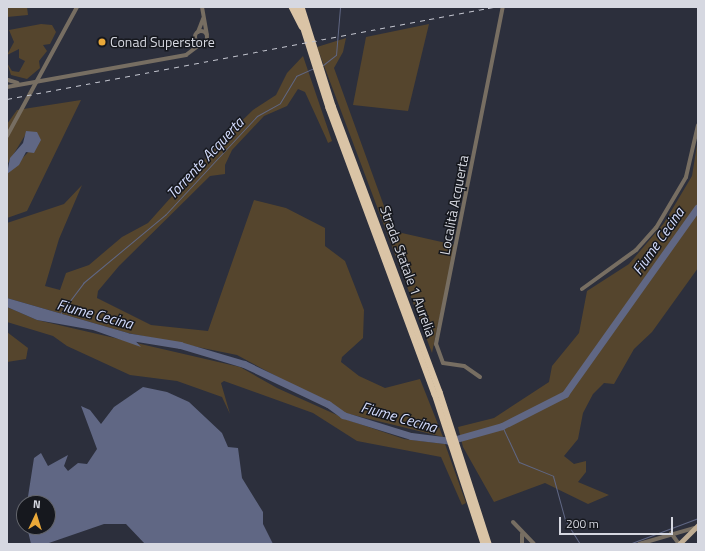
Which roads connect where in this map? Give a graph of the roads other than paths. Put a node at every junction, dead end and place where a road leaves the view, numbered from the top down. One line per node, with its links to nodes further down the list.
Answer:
1 (77, 7): 15 (street)
2 (202, 7): 7 (street)
3 (292, 7): 8 (highway)
4 (297, 7): 8 (highway, Strada Statale 1 Aurelia)
5 (302, 7): 8 (highway, Strada Statale 1 Aurelia)
6 (503, 7): 21 (street, Località Acquerta)
7 (204, 14): 9 (street); 10 (street)
8 (304, 28): 22 (highway, Strada Statale 1 Aurelia)
9 (198, 32): 10 (street); 11 (street)
10 (207, 35): 12 (street)
11 (195, 37): 12 (street); 13 (street)
12 (202, 43): 13 (street)
13 (191, 51): 15 (street)
14 (8, 79): 16 (street); 17 (street)
15 (37, 82): 16 (street); 19 (street)
16 (19, 83): 17 (street)
17 (7, 87)
18 (698, 125): 20 (street)
19 (7, 136)
20 (582, 289)
21 (480, 377)
22 (462, 468): 27 (highway, Strada Statale 1 Aurelia); 28 (highway, Strada Statale 1 Aurelia)
23 (514, 522): 26 (street)
24 (696, 526): 25 (street); 32 (main road)
25 (671, 533): 31 (street); 32 (street)
26 (522, 534): 29 (street); 30 (street)
27 (484, 544)
28 (489, 544)
29 (522, 544)
30 (534, 544)
31 (639, 544)
32 (679, 544)

